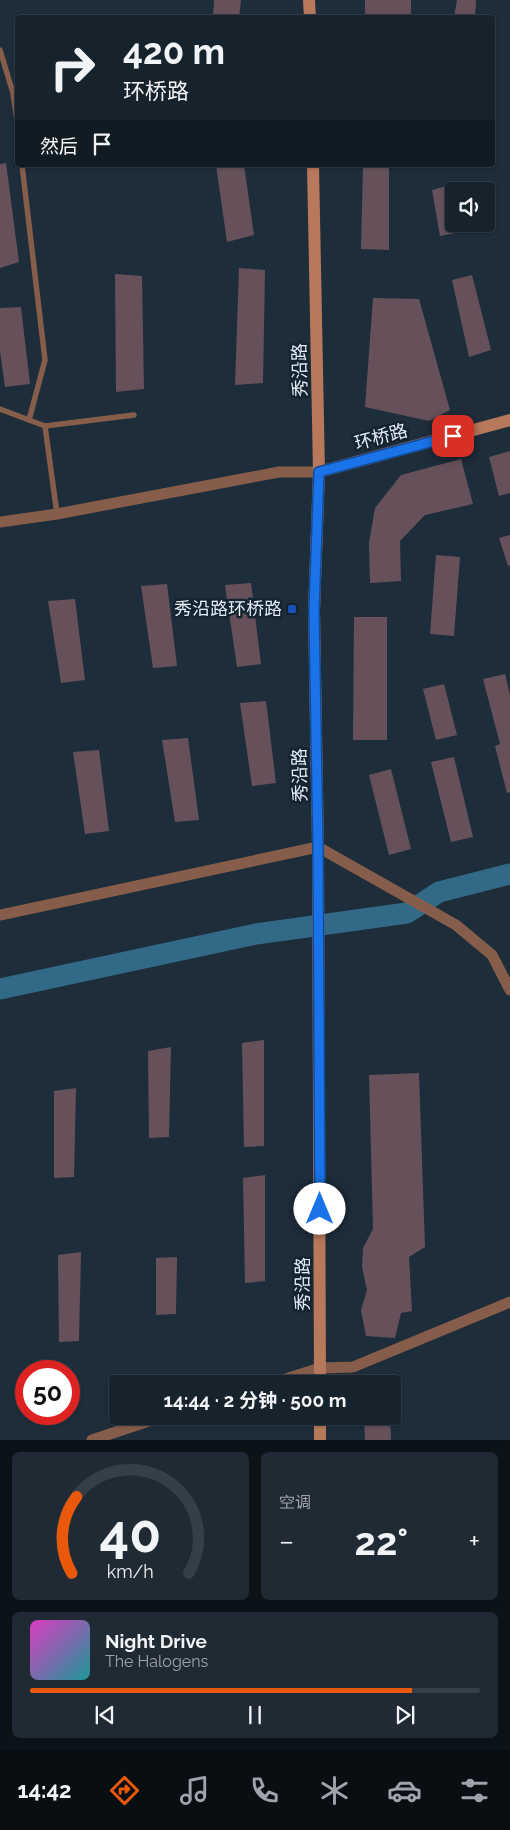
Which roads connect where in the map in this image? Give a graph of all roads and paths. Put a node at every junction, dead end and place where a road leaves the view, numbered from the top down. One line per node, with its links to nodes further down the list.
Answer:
1 (310, 0): 2 (main road)
2 (310, 15)
3 (0, 50): 4 (lane)
4 (15, 107)
5 (22, 167): 9 (lane)
6 (313, 167): 12 (main road, 秀沿路)
7 (0, 410): 9 (lane)
8 (134, 415): 11 (lane)
9 (29, 420): 11 (lane)
10 (510, 420): 12 (main road, 环桥路)
11 (45, 426): 13 (lane)
12 (319, 472): 13 (street); 15 (main road, 秀沿路)
13 (58, 514): 14 (street)
14 (0, 522)
15 (318, 847): 16 (street); 17 (street); 19 (main road, 秀沿路)
16 (0, 915)
17 (510, 990)
18 (510, 1302): 19 (street)
19 (320, 1368): 20 (street); 21 (main road, 秀沿路)
20 (298, 1375)
21 (320, 1375)
22 (137, 1425): 24 (street)
23 (320, 1425): 25 (main road)
24 (92, 1440)
25 (320, 1440)

